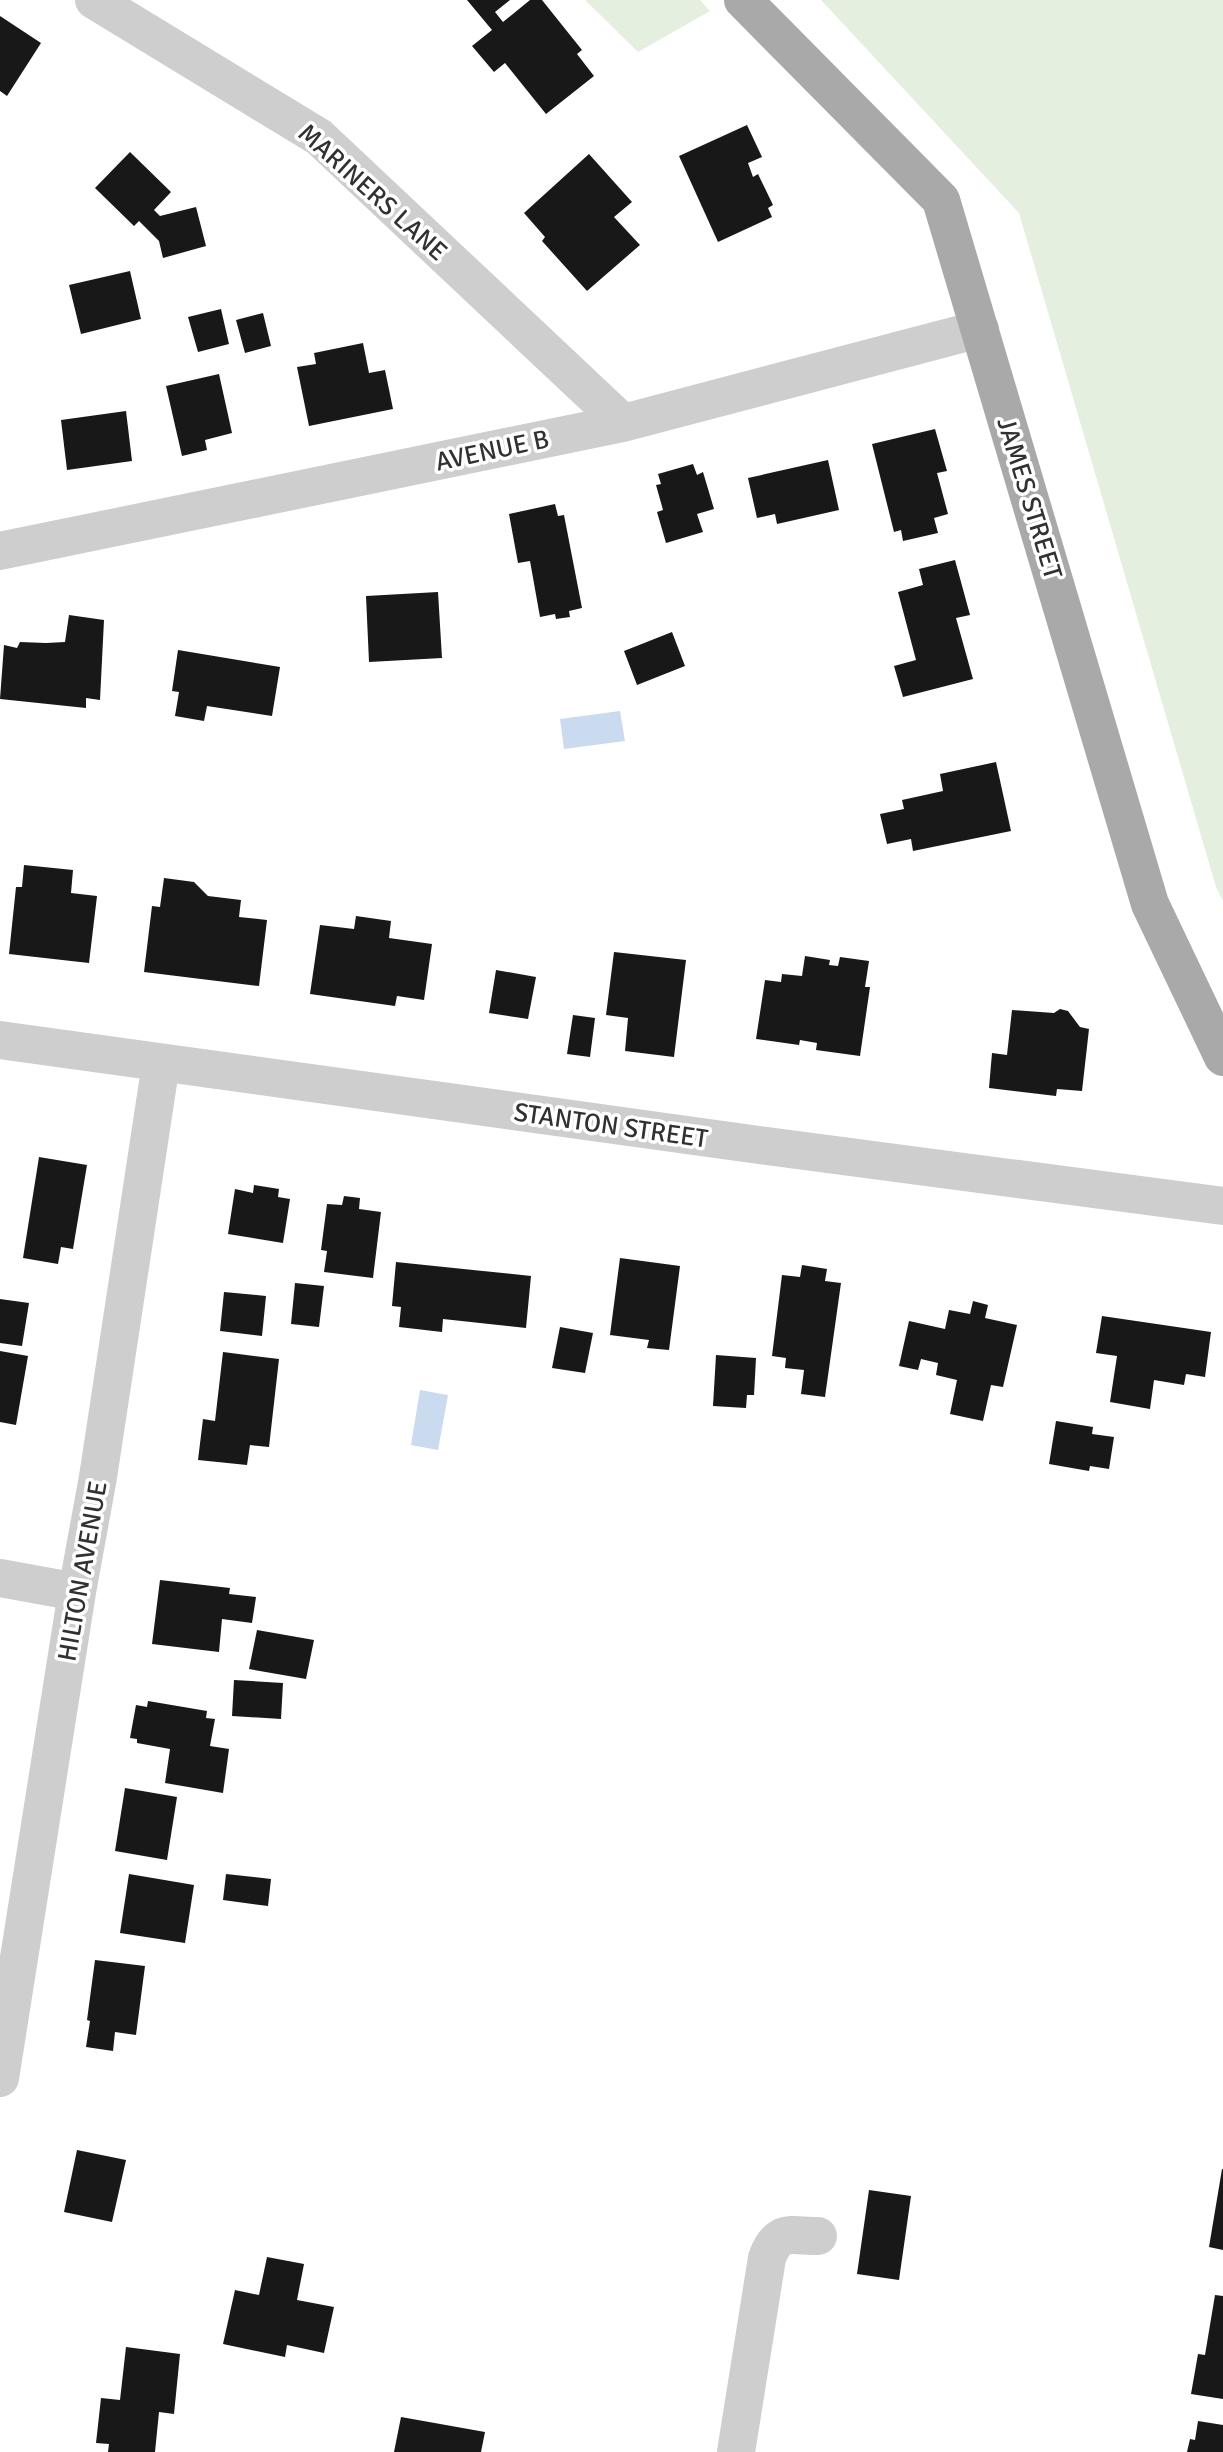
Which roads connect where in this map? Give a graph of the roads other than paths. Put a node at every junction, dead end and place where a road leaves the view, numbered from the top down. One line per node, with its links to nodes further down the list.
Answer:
1 (94, 0): 4 (street, MARINERS LANE)
2 (743, 0): 3 (main road, JAMES STREET)
3 (980, 329): 4 (street, AVENUE B); 7 (main road, JAMES STREET)
4 (623, 423): 5 (street, AVENUE B)
5 (0, 551)
6 (0, 1040): 8 (street, STANTON STREET)
7 (1223, 1057)
8 (161, 1063): 9 (street, STANTON STREET); 11 (street, HILTON AVENUE)
9 (1223, 1206)
10 (0, 1578): 11 (street)
11 (77, 1592): 12 (street, HILTON AVENUE)
12 (0, 2078)
13 (818, 2236): 14 (street)
14 (736, 2452)

